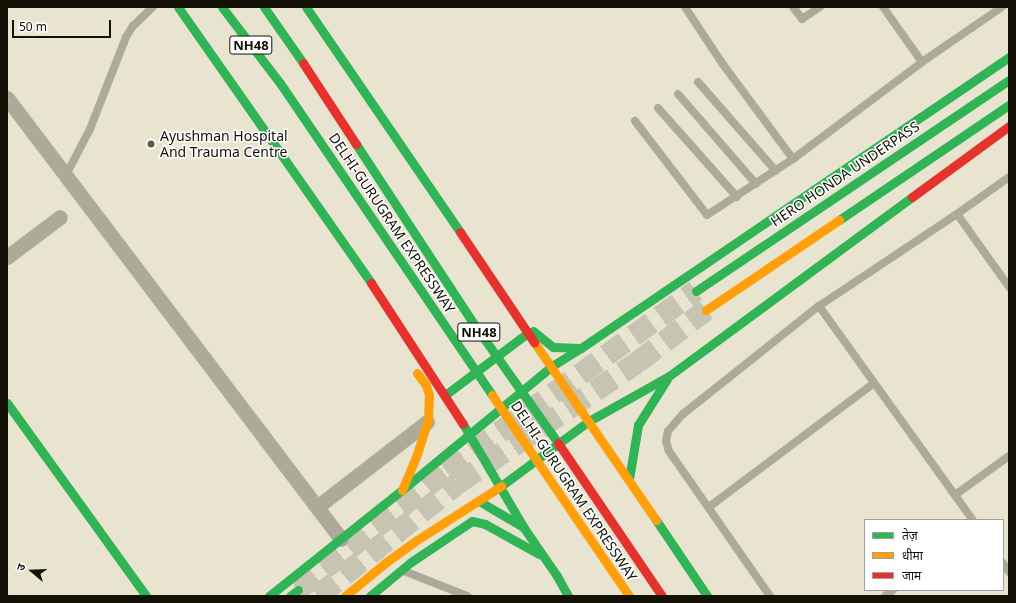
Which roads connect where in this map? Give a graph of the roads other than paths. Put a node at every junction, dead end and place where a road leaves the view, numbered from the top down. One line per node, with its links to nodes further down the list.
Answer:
1 (153, 7): 23 (lane)
2 (178, 7): 32 (main road)
3 (222, 7): 70 (main road, DELHI-GURUGRAM EXPRESSWAY / NH48, bridge)
4 (264, 7): 71 (main road, DELHI-GURUGRAM EXPRESSWAY / NH48, bridge)
5 (306, 7): 35 (main road)
6 (685, 7): 21 (lane)
7 (793, 7): 8 (lane)
8 (820, 7)
9 (883, 7): 12 (lane)
10 (1002, 7): 12 (lane)
11 (1009, 57): 38 (main road)
12 (922, 62): 21 (lane)
13 (1009, 80): 31 (main road, HERO HONDA UNDERPASS)
14 (698, 82): 22 (lane)
15 (678, 94): 25 (lane)
16 (7, 98): 23 (street)
17 (1009, 105): 34 (main road)
18 (658, 108): 26 (lane)
19 (636, 121): 26 (lane)
20 (1009, 126): 41 (main road)
21 (793, 159): 22 (lane)
22 (776, 170): 25 (lane)
23 (66, 176): 54 (street)
24 (1009, 177): 27 (lane)
25 (756, 184): 26 (lane)
26 (737, 197)
27 (957, 214): 30 (lane); 33 (lane)
28 (60, 217): 29 (street)
29 (7, 257)
30 (1009, 287)
31 (696, 291)
32 (382, 300): 36 (main road); 43 (main road)
33 (820, 306): 42 (lane); 55 (lane)
34 (706, 310)
35 (521, 320): 37 (main road); 38 (main road)
36 (387, 327)
37 (528, 332): 40 (main road); 43 (main road)
38 (581, 348): 40 (main road)
39 (411, 364): 45 (main road)
40 (552, 366): 46 (main road); 47 (main road)
41 (669, 376): 46 (main road); 49 (main road)
42 (874, 383): 52 (lane); 55 (lane)
43 (445, 395): 47 (main road)
44 (7, 403): 63 (main road)
45 (428, 421): 51 (main road); 54 (street)
46 (590, 421): 49 (main road); 50 (main road)
47 (470, 433): 50 (main road); 51 (main road)
48 (1009, 456): 52 (lane)
49 (629, 479): 62 (main road)
50 (501, 486): 53 (main road); 57 (main road)
51 (402, 490): 58 (main road)
52 (955, 495): 56 (lane)
53 (479, 500): 57 (main road); 66 (main road)
54 (317, 507): 58 (street)
55 (709, 507): 73 (lane)
56 (971, 519)
57 (524, 528): 59 (main road)
58 (341, 539): 64 (main road)
59 (545, 558): 60 (main road); 69 (main road)
60 (401, 570): 67 (main road); 68 (lane)
61 (298, 590): 65 (main road)
62 (702, 592): 72 (main road)
63 (146, 596)
64 (269, 596)
65 (290, 596)
66 (345, 596)
67 (370, 596)
68 (467, 596)
69 (568, 596)
70 (628, 596)
71 (662, 596)
72 (708, 596)
73 (770, 596)

